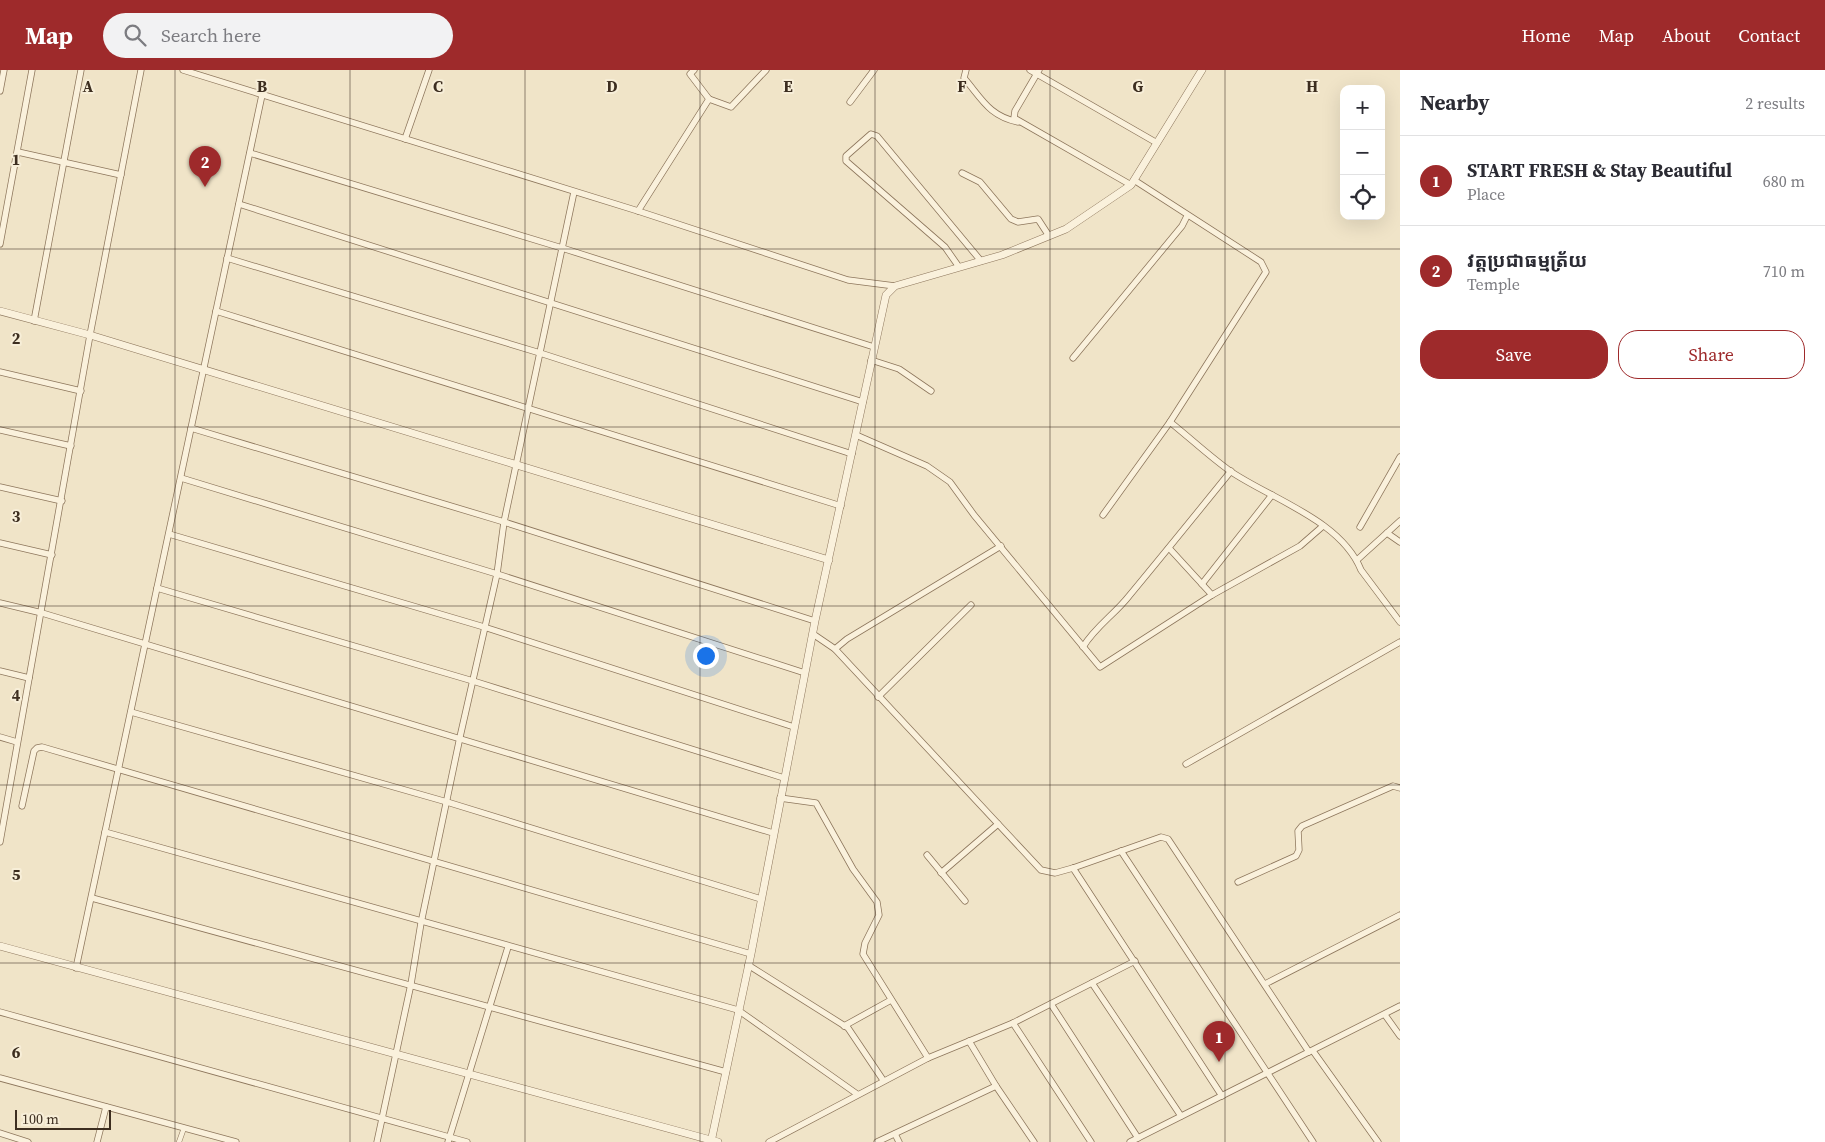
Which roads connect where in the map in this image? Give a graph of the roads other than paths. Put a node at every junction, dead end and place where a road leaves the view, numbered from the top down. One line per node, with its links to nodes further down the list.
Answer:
1 (4, 70): 14 (street)
2 (32, 70): 21 (street)
3 (81, 70): 23 (street)
4 (141, 70): 25 (street)
5 (182, 70): 15 (street)
6 (429, 70): 19 (street)
7 (694, 70): 16 (street)
8 (766, 70): 16 (street)
9 (874, 70): 17 (street)
10 (966, 70): 18 (street)
11 (1030, 70): 13 (street)
12 (1202, 70): 20 (street)
13 (1038, 72): 18 (street); 20 (street)
14 (0, 91)
15 (262, 95): 19 (street); 22 (street)
16 (709, 99): 29 (street)
17 (850, 102)
18 (1018, 122): 26 (street)
19 (406, 139): 27 (street)
20 (1157, 143): 26 (street)
21 (18, 152): 23 (street); 32 (street)
22 (250, 153): 28 (street); 33 (street)
23 (63, 163): 25 (street); 41 (street)
24 (962, 173): 31 (street)
25 (121, 175): 42 (street)
26 (1133, 182): 30 (street); 31 (street)
27 (574, 192): 29 (street); 33 (street)
28 (239, 204): 34 (street); 38 (street)
29 (638, 212): 37 (street)
30 (1187, 216): 45 (street); 53 (street)
31 (1049, 236): 35 (street)
32 (0, 244)
33 (562, 248): 38 (street); 43 (street)
34 (227, 258): 40 (street); 44 (street)
35 (981, 261): 36 (street); 36 (street)
36 (959, 267): 37 (street)
37 (895, 286): 43 (street)
38 (551, 303): 44 (street); 51 (street)
39 (0, 311): 41 (street)
40 (216, 311): 47 (street); 52 (street)
41 (34, 321): 42 (street)
42 (90, 335): 47 (street); 49 (street)
43 (874, 347): 46 (street)
44 (540, 353): 52 (street); 58 (street)
45 (1073, 358)
46 (871, 360): 50 (street); 51 (street)
47 (204, 369): 54 (street); 60 (street)
48 (0, 372): 49 (street)
49 (81, 391): 57 (street)
50 (931, 391)
51 (863, 402): 56 (street)
52 (529, 408): 60 (street); 66 (street)
53 (1170, 422): 61 (street); 67 (street)
54 (191, 428): 62 (street); 69 (street)
55 (0, 430): 57 (street)
56 (856, 435): 58 (street); 76 (street)
57 (71, 446): 65 (street)
58 (852, 454): 66 (street)
59 (1400, 457): 71 (street)
60 (517, 466): 69 (street); 79 (street)
61 (1231, 471): 64 (street); 77 (street)
62 (181, 478): 73 (street); 81 (street)
63 (0, 486): 65 (street)
64 (1272, 495): 70 (street); 82 (street)
65 (62, 501): 78 (street)
66 (842, 506): 79 (street)
67 (1103, 514)
68 (1400, 521): 72 (street)
69 (504, 522): 81 (street); 88 (street)
70 (1323, 526): 80 (street); 84 (street)
71 (1360, 527)
72 (1387, 533): 75 (street); 80 (street)
73 (168, 534): 83 (street); 90 (street)
74 (0, 542): 78 (street)
75 (1400, 542)
76 (1001, 546): 94 (street); 95 (street)
77 (1168, 548): 82 (street); 94 (street)
78 (52, 555): 87 (street)
79 (829, 560): 88 (street)
80 (1357, 560): 89 (street)
81 (497, 574): 90 (street); 97 (street)
82 (1202, 584): 84 (street)
83 (157, 588): 93 (street); 99 (street)
84 (1212, 595): 94 (street)
85 (0, 603): 87 (street)
86 (971, 605): 100 (street)
87 (42, 613): 93 (street); 98 (street)
88 (815, 621): 91 (street)
89 (1400, 622)
90 (484, 627): 99 (street); 102 (street)
91 (813, 634): 95 (street); 97 (street)
92 (1400, 642): 106 (street)
93 (145, 644): 101 (street); 104 (street)
94 (1083, 647)
95 (835, 649): 100 (street)
96 (0, 670): 98 (street)
97 (805, 673): 102 (street)
98 (29, 678): 105 (street)
99 (473, 681): 104 (street); 108 (street)
100 (878, 697): 115 (street)
101 (131, 712): 107 (street); 111 (street)
102 (794, 728): 108 (street)
103 (0, 738): 105 (street)
104 (460, 738): 111 (street); 117 (street)
105 (16, 742): 113 (street)
106 (1186, 764)
107 (118, 771): 114 (street); 116 (street); 121 (street)
108 (784, 778): 110 (street)
109 (1400, 788): 124 (street)
110 (780, 798): 117 (street); 139 (street)
111 (447, 802): 121 (street); 126 (street)
112 (0, 803): 113 (street)
113 (7, 805): 118 (street)
114 (22, 806)
115 (998, 824): 122 (street); 123 (street)
116 (105, 832): 125 (street); 129 (street)
117 (773, 833): 126 (street)
118 (0, 842)
119 (1121, 851): 122 (street); 138 (street); 155 (street)
120 (927, 855): 123 (street)
121 (435, 864): 129 (street); 132 (street)
122 (1074, 868): 133 (street)
123 (941, 873): 127 (street)
124 (1238, 882)
125 (92, 898): 135 (street); 137 (street)
126 (760, 898): 132 (street)
127 (965, 901)
128 (1400, 915): 138 (street)
129 (422, 923): 131 (street); 137 (street)
130 (0, 946): 135 (street)
131 (508, 947): 142 (street); 143 (street)
132 (751, 954): 134 (street)
133 (1135, 961): 136 (street); 160 (street)
134 (748, 965): 143 (street); 147 (street)
135 (76, 968): 151 (street)
136 (1092, 983): 140 (street); 162 (street)
137 (411, 984): 142 (street); 151 (street)
138 (1265, 984): 150 (street)
139 (891, 1000): 147 (street); 152 (street)
140 (1051, 1004): 146 (street); 167 (street)
141 (1400, 1006): 145 (street)
142 (489, 1007): 153 (street); 154 (street)
143 (738, 1010): 153 (street); 159 (street)
144 (0, 1012): 163 (street)
145 (1385, 1015): 148 (street); 150 (street)
146 (1013, 1023): 149 (street); 180 (street)
147 (844, 1026): 157 (street)
148 (1400, 1036)
149 (969, 1041): 152 (street); 158 (street)
150 (1311, 1052): 155 (street); 183 (street)
151 (396, 1054): 154 (street); 163 (street)
152 (928, 1058): 157 (street)
153 (726, 1072): 169 (street)
154 (470, 1074): 168 (street); 169 (street)
155 (1266, 1074): 160 (street); 182 (street)
156 (0, 1078): 161 (street)
157 (883, 1080): 159 (street)
158 (996, 1086): 166 (street); 179 (street)
159 (857, 1094): 176 (street)
160 (1222, 1096): 162 (street)
161 (106, 1107): 164 (street); 171 (street)
162 (1181, 1116): 167 (street)
163 (382, 1118): 168 (street); 174 (street)
164 (184, 1128): 172 (street); 173 (street)
165 (0, 1133): 170 (street)
166 (895, 1134): 177 (street); 178 (street)
167 (1138, 1138): 181 (street)
168 (449, 1140): 175 (street)
169 (714, 1141)
170 (28, 1142)
171 (97, 1142)
172 (179, 1142)
173 (236, 1142)
174 (376, 1142)
175 (467, 1142)
176 (769, 1142)
177 (877, 1142)
178 (899, 1142)
179 (1034, 1142)
180 (1091, 1142)
181 (1130, 1142)
182 (1313, 1142)
183 (1378, 1142)

